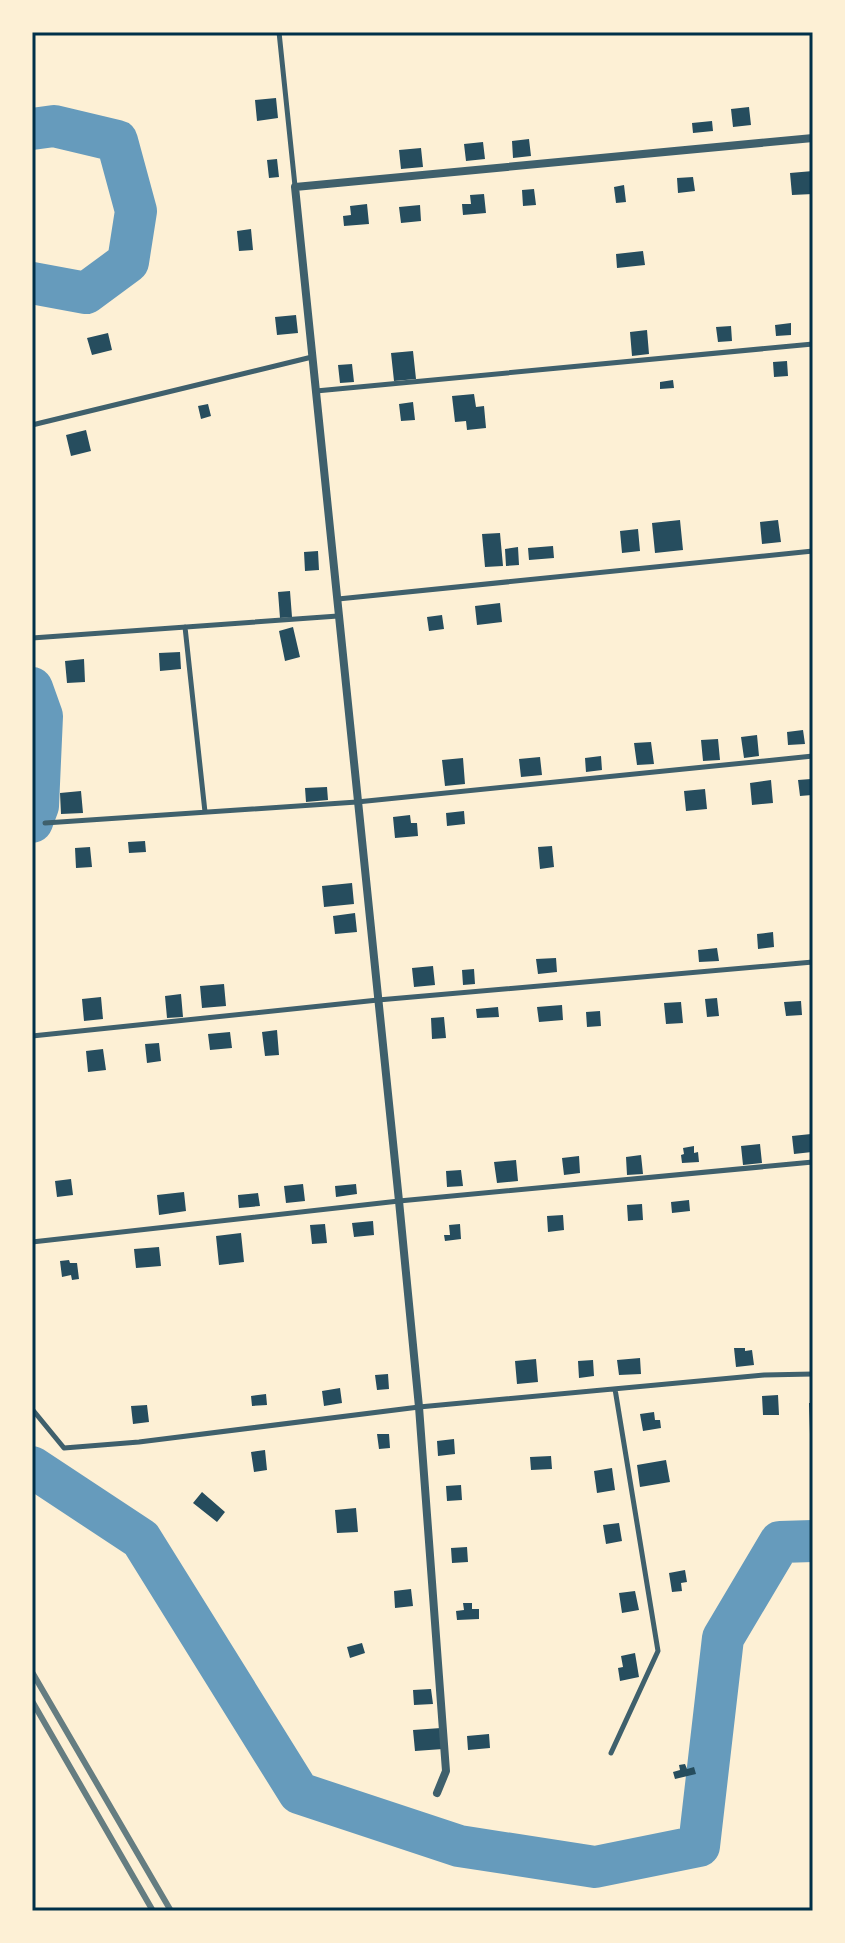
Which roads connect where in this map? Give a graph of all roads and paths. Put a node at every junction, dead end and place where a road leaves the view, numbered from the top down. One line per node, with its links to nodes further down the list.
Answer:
1 (279, 32): 3 (lane)
2 (813, 138): 3 (street)
3 (295, 187): 5 (street)
4 (813, 344): 6 (lane)
5 (312, 357): 6 (street); 7 (lane)
6 (315, 391): 9 (street)
7 (32, 425)
8 (813, 551): 9 (lane)
9 (337, 599): 10 (street)
10 (338, 616): 11 (lane); 14 (street)
11 (185, 627): 12 (lane); 15 (lane)
12 (32, 638)
13 (813, 756): 14 (lane)
14 (357, 802): 15 (lane); 18 (street)
15 (205, 812): 16 (lane)
16 (45, 823)
17 (813, 962): 18 (lane)
18 (378, 1000): 19 (lane); 21 (street)
19 (32, 1036)
20 (813, 1162): 21 (lane)
21 (399, 1201): 22 (lane); 25 (street)
22 (32, 1242)
23 (813, 1374): 24 (lane)
24 (615, 1389): 25 (lane); 27 (lane)
25 (419, 1407): 26 (lane); 28 (street)
26 (32, 1409)
27 (611, 1753)
28 (437, 1793)

